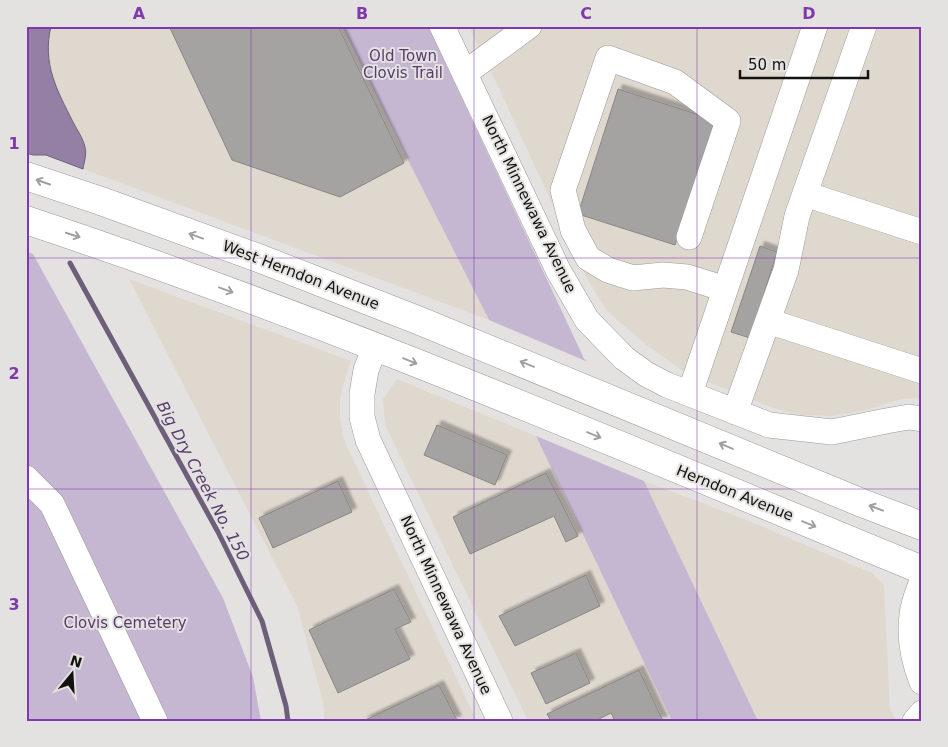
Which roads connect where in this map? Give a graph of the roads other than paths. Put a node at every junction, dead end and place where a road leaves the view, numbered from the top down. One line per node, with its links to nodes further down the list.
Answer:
1 (442, 26): 5 (street, North Minnewawa Avenue)
2 (529, 26): 5 (street)
3 (815, 26): 13 (street)
4 (864, 26): 7 (street)
5 (465, 73): 12 (street, North Minnewawa Avenue)
6 (26, 176): 21 (main road, West Herndon Avenue, one-way to 6)
7 (805, 194): 10 (street); 14 (street)
8 (26, 220): 15 (main road, one-way to 15)
9 (573, 230): 11 (street); 12 (street); 13 (street)
10 (922, 232)
11 (689, 237)
12 (545, 242): 17 (street, North Minnewawa Avenue)
13 (725, 289): 17 (street)
14 (768, 321): 16 (street); 18 (street)
15 (375, 347): 22 (main road, Herndon Avenue, one-way to 22); 26 (street, North Minnewawa Avenue)
16 (922, 371)
17 (690, 394): 18 (street, North Minnewawa Avenue)
18 (736, 412): 19 (street, North Minnewawa Avenue)
19 (922, 418)
20 (26, 478): 27 (street)
21 (922, 526)
22 (922, 570)
23 (922, 580): 24 (street)
24 (922, 682)
25 (922, 713): 28 (street)
26 (498, 720)
27 (155, 721)
28 (915, 721)

